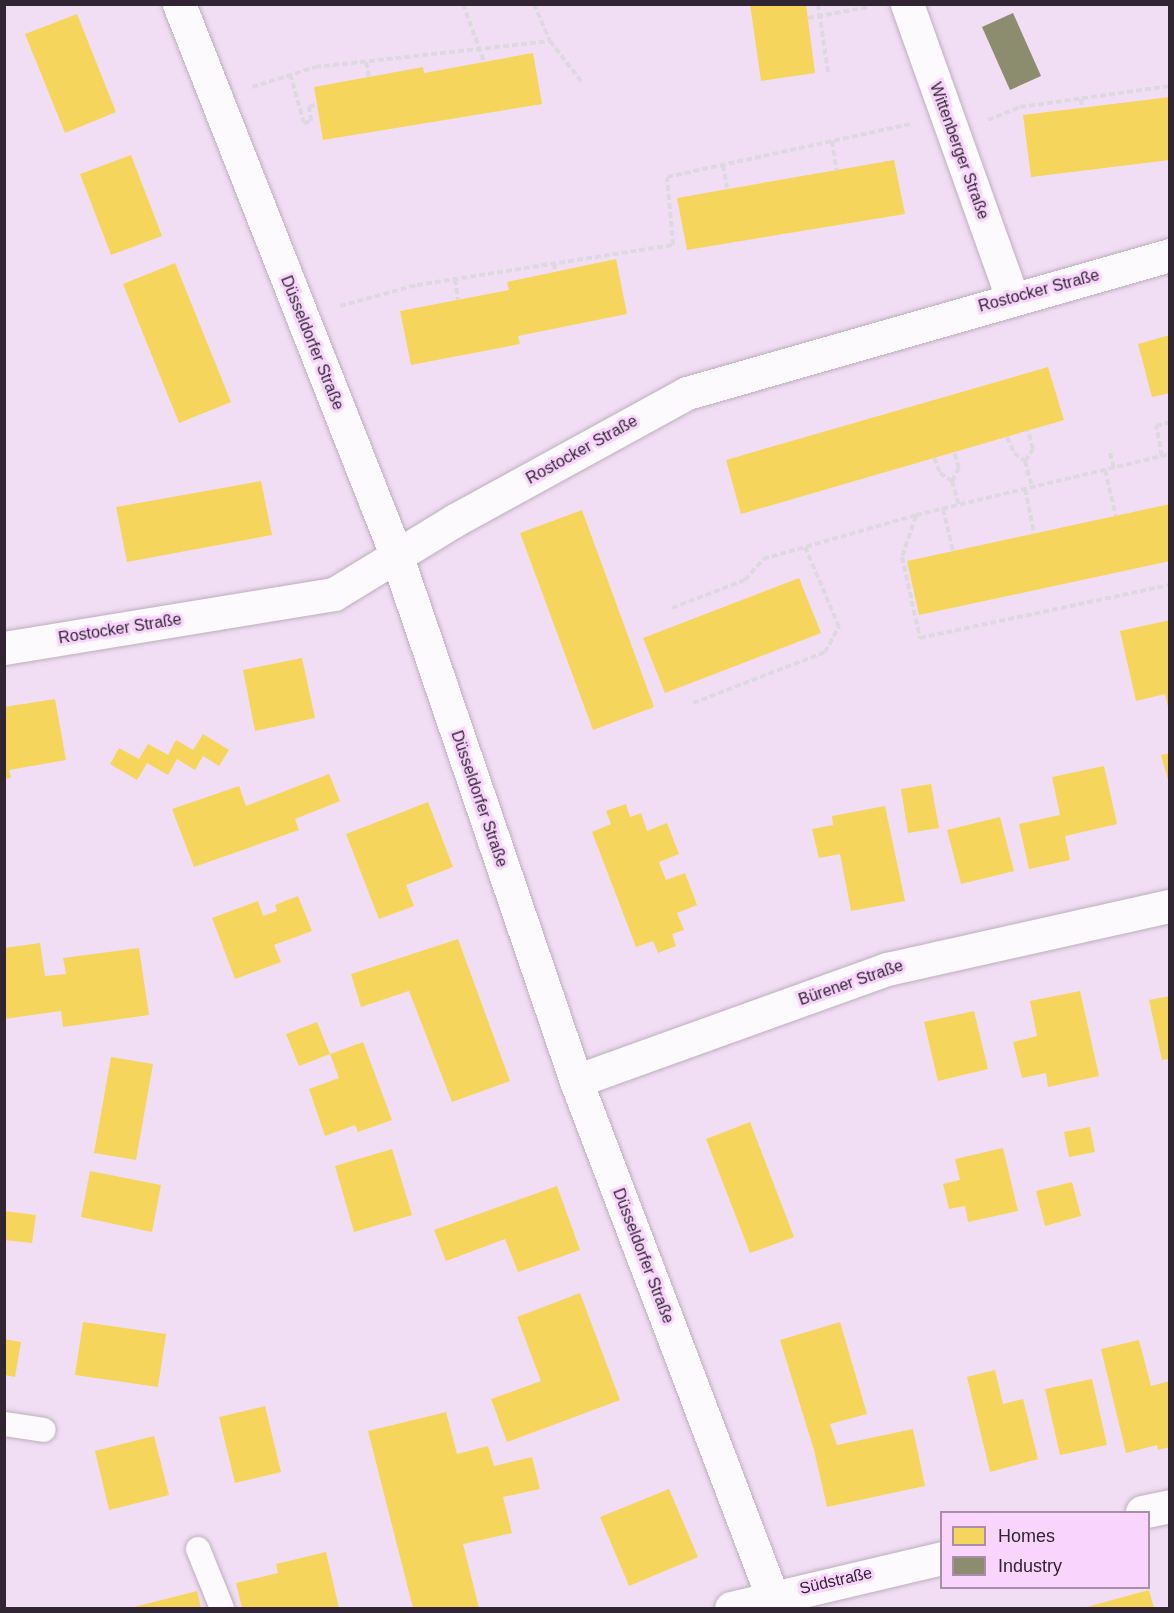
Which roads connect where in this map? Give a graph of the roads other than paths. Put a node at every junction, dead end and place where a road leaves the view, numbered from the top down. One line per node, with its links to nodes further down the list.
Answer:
1 (178, 4): 5 (street, Düsseldorfer Straße)
2 (907, 4): 4 (street, Wittenberger Straße)
3 (1170, 255): 4 (street, Rostocker Straße)
4 (1012, 297): 5 (street, Rostocker Straße)
5 (397, 557): 6 (street, Rostocker Straße); 8 (street, Düsseldorfer Straße)
6 (4, 648)
7 (1170, 906): 8 (street, Bürener Straße)
8 (576, 1081): 15 (street, Düsseldorfer Straße)
9 (4, 1424): 10 (lane)
10 (44, 1431)
11 (1170, 1506): 12 (street)
12 (1147, 1511)
13 (198, 1549): 16 (lane)
14 (940, 1558): 15 (street, Südstraße)
15 (772, 1596): 17 (street, Südstraße)
16 (222, 1608)
17 (731, 1608)

